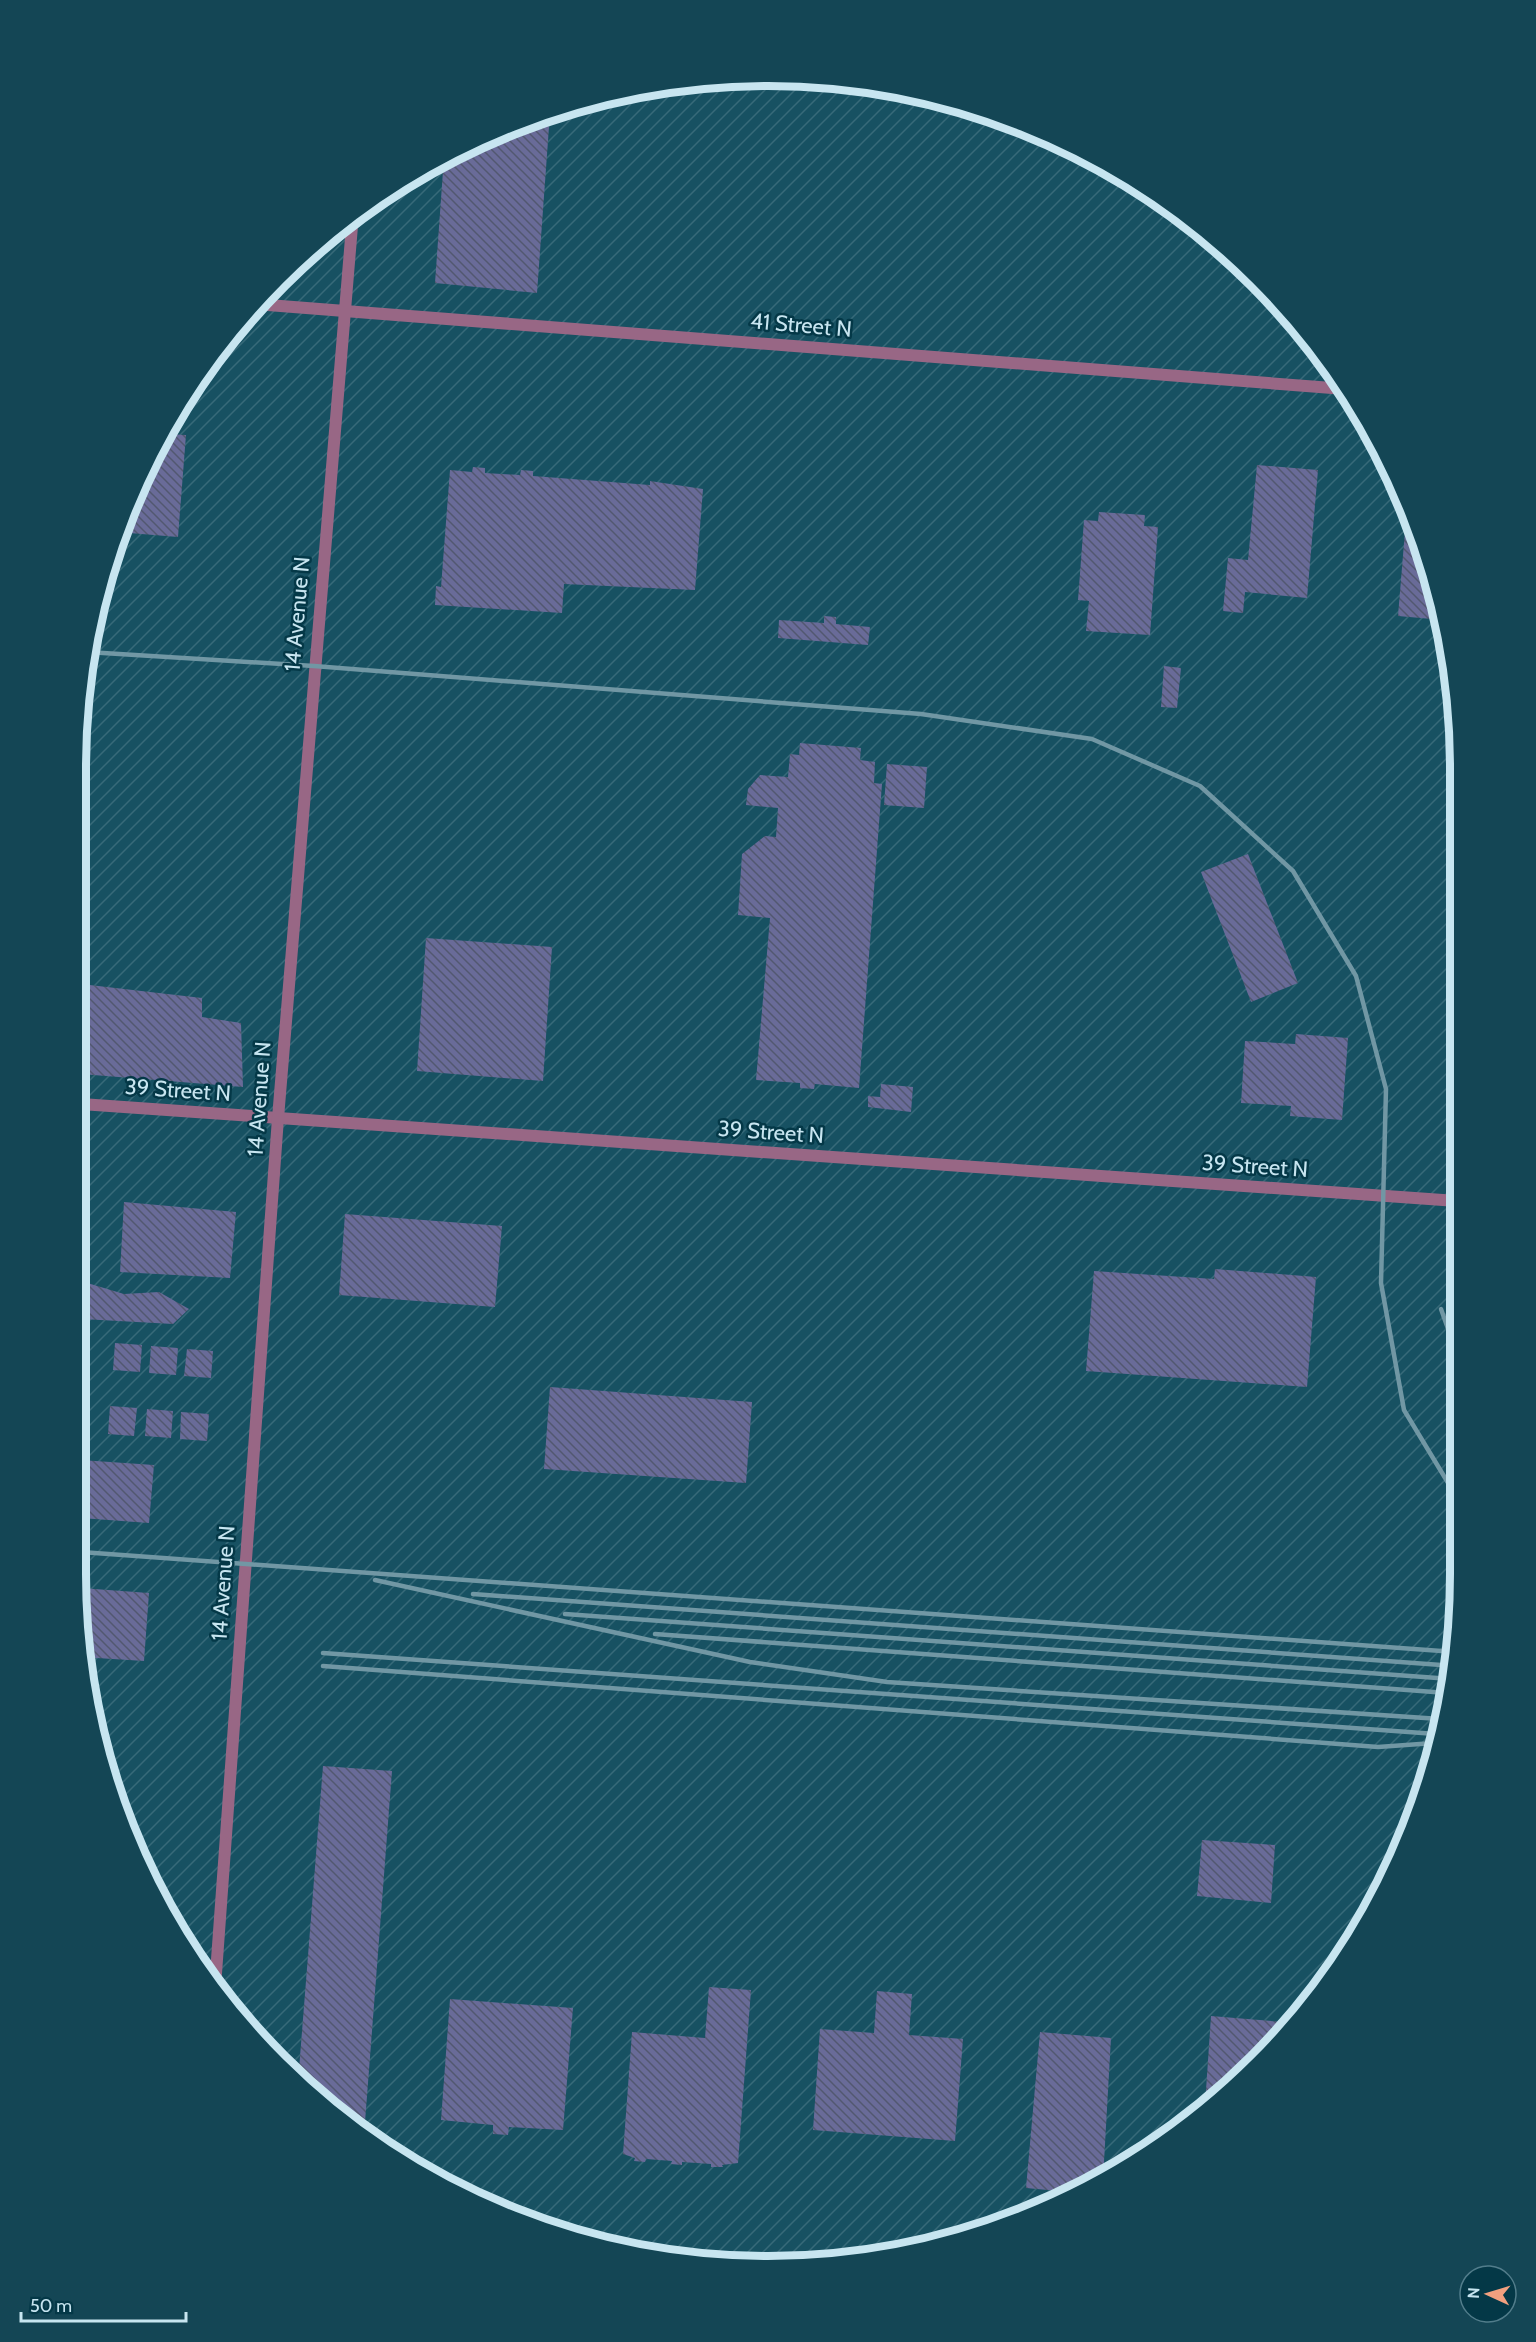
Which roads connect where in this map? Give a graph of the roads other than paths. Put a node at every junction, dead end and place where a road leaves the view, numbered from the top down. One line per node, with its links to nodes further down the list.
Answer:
1 (352, 228): 3 (street, 14 Avenue N)
2 (267, 305): 3 (street, 41 Street N)
3 (346, 310): 4 (street, 41 Street N); 6 (street, 14 Avenue N)
4 (1334, 388)
5 (86, 1104): 6 (street, 39 Street N)
6 (278, 1118): 7 (street, 39 Street N); 8 (street, 14 Avenue N)
7 (1450, 1201)
8 (216, 1974)

